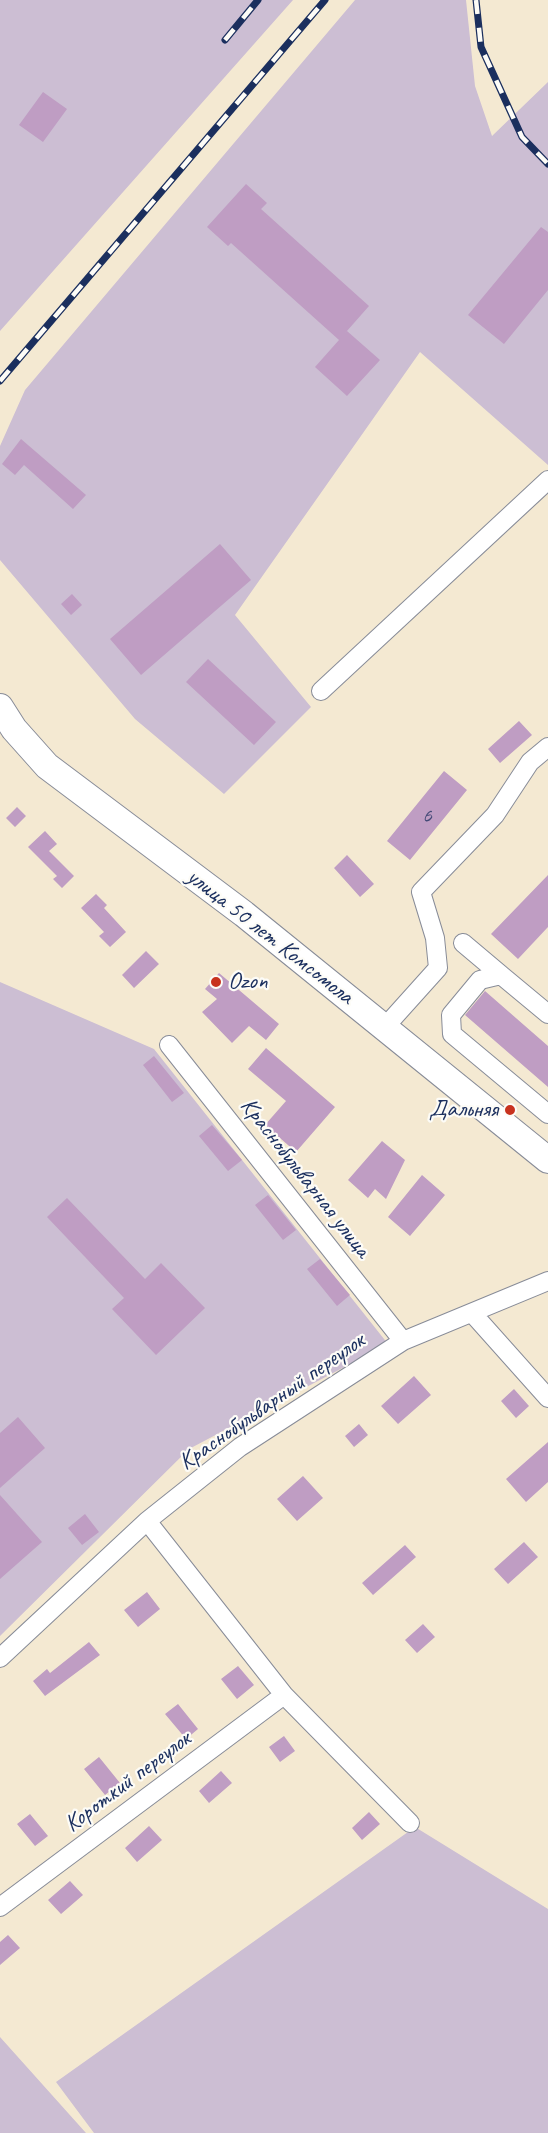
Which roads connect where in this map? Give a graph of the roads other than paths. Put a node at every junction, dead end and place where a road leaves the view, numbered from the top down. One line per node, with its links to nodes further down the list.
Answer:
1 (548, 479): 2 (street)
2 (321, 691)
3 (0, 707): 8 (street, улица 50 лет Комсомола)
4 (548, 747): 8 (street)
5 (463, 943): 6 (street)
6 (501, 975): 7 (street); 10 (street)
7 (548, 1014)
8 (385, 1027): 11 (street, улица 50 лет Комсомола)
9 (169, 1045): 14 (street, Краснобульварная улица)
10 (548, 1114)
11 (548, 1160)
12 (548, 1281): 13 (street, Краснобульварный переулок)
13 (473, 1314): 14 (street, Краснобульварный переулок); 15 (street)
14 (403, 1341): 16 (street, Краснобульварный переулок)
15 (548, 1398)
16 (147, 1521): 17 (street, Краснобульварный переулок); 18 (street)
17 (0, 1658)
18 (284, 1695): 19 (street); 20 (street, Короткий переулок)
19 (410, 1823)
20 (0, 1907)

